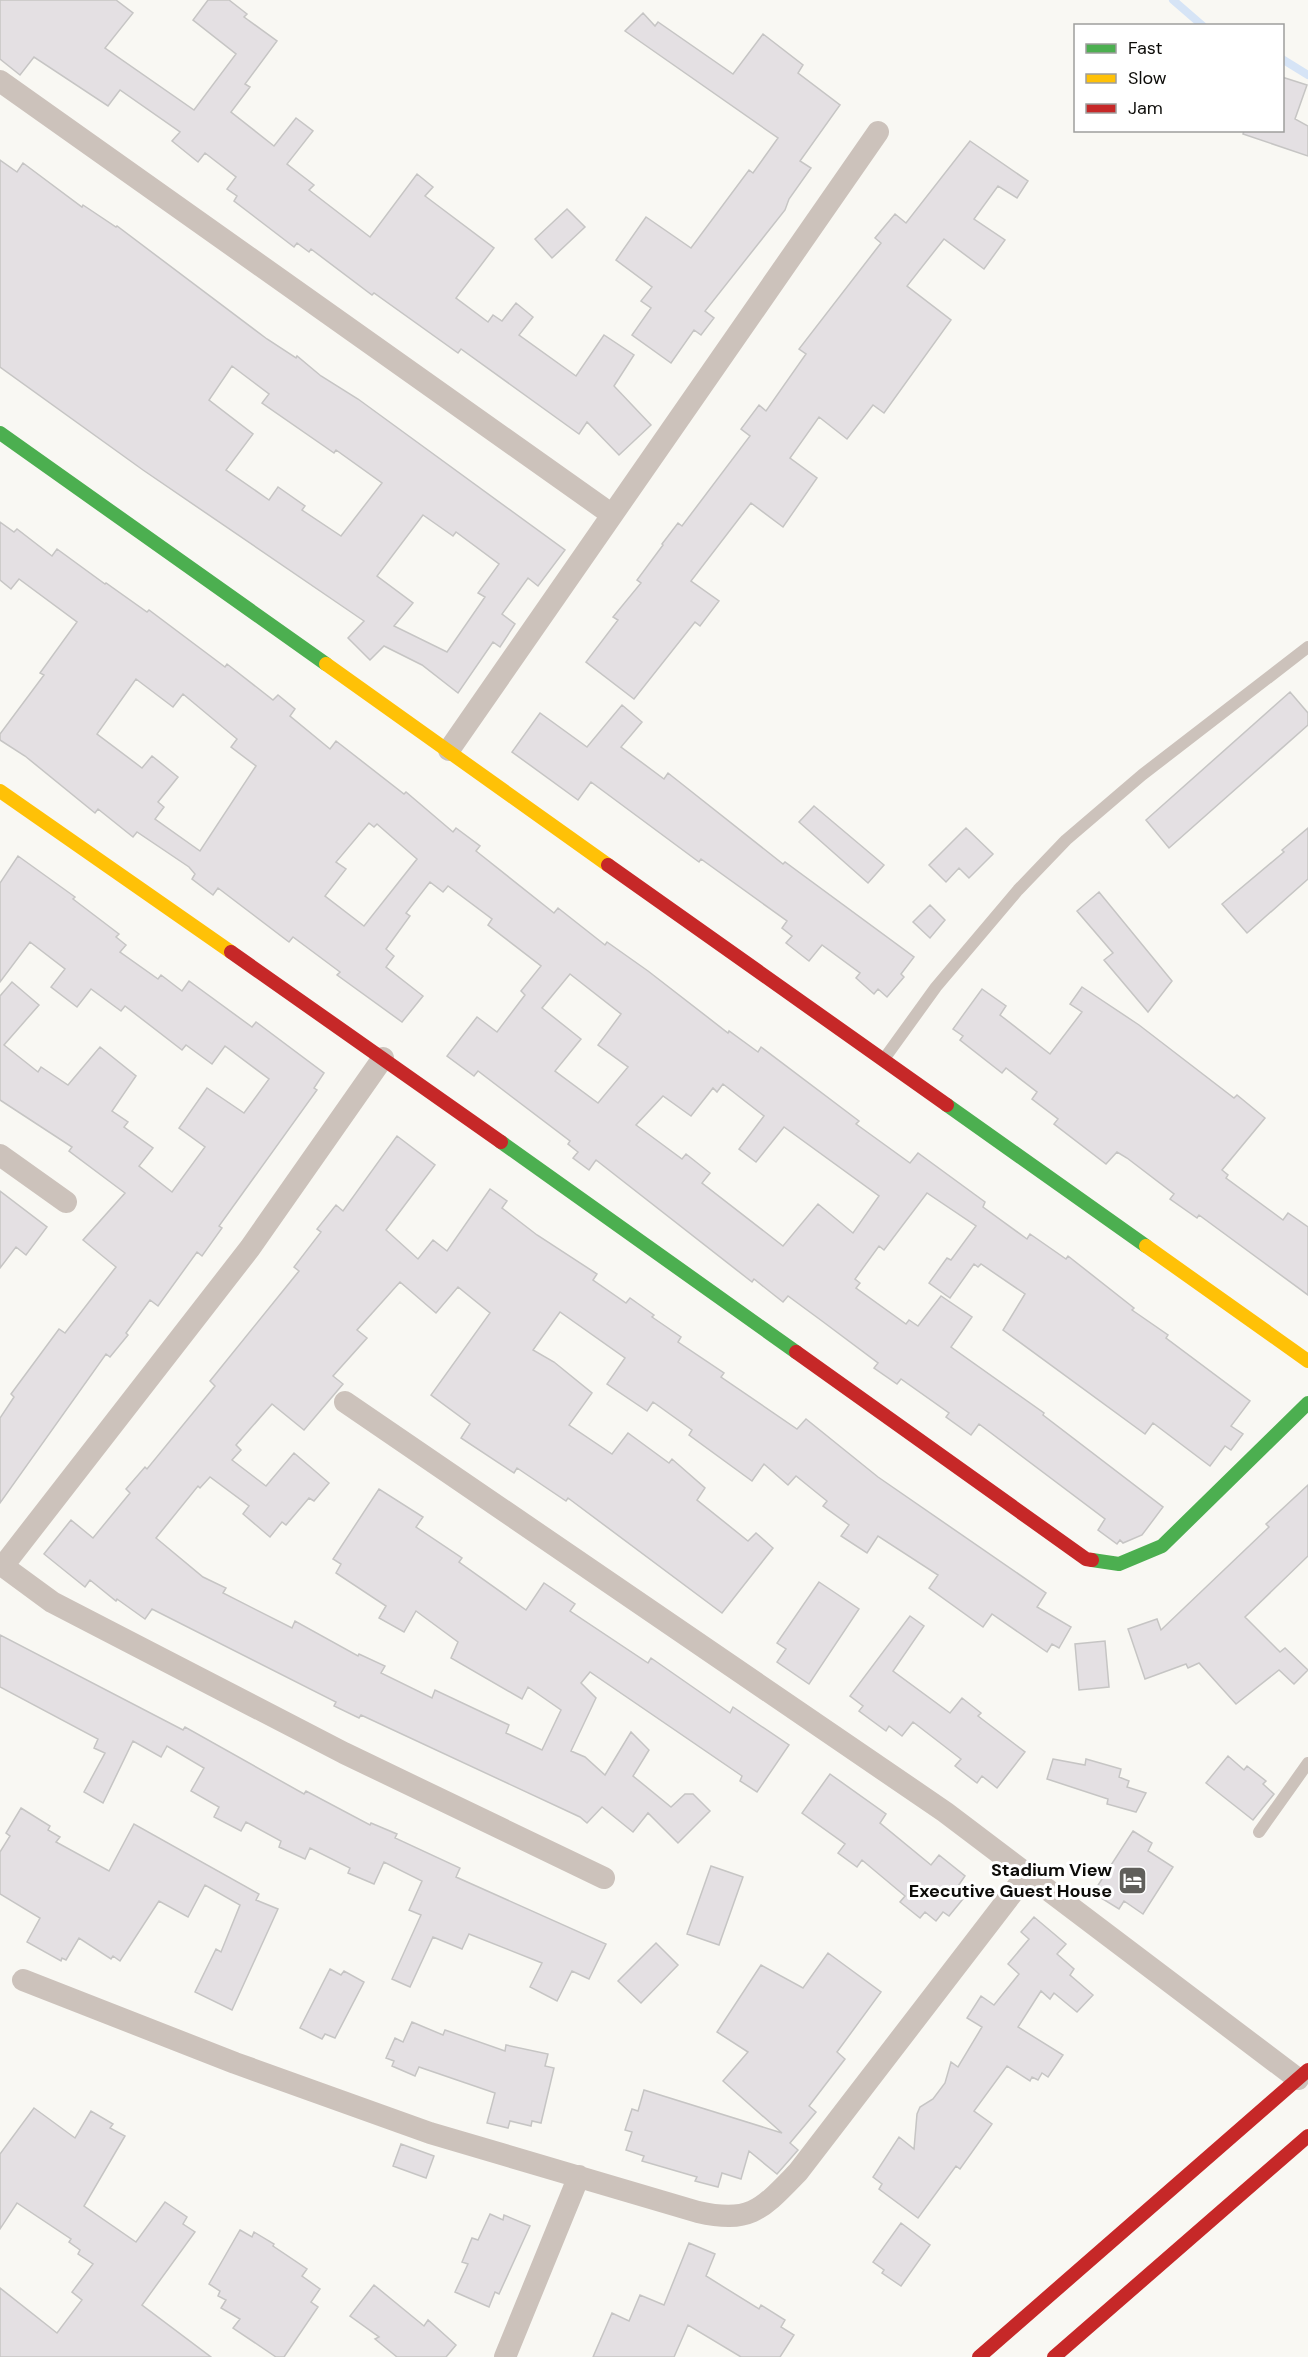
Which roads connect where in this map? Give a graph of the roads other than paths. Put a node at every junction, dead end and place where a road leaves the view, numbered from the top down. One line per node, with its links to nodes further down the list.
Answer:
1 (0, 81): 4 (street)
2 (878, 132): 4 (street)
3 (0, 433): 6 (street)
4 (611, 514): 6 (street)
5 (1308, 647): 9 (lane)
6 (449, 750): 9 (street)
7 (0, 791): 8 (street)
8 (383, 1058): 14 (street); 15 (street)
9 (884, 1060): 12 (street)
10 (0, 1155): 11 (street)
11 (66, 1202)
12 (1308, 1361)
13 (345, 1402): 18 (street)
14 (1308, 1403)
15 (2, 1565): 19 (street)
16 (1308, 1763): 17 (lane)
17 (1259, 1832)
18 (1027, 1874): 21 (street); 23 (street)
19 (604, 1878)
20 (23, 1980): 23 (street)
21 (1303, 2074): 25 (street)
22 (1308, 2136): 26 (street)
23 (579, 2176): 24 (street)
24 (505, 2357)
25 (979, 2357)
26 (1054, 2357)

